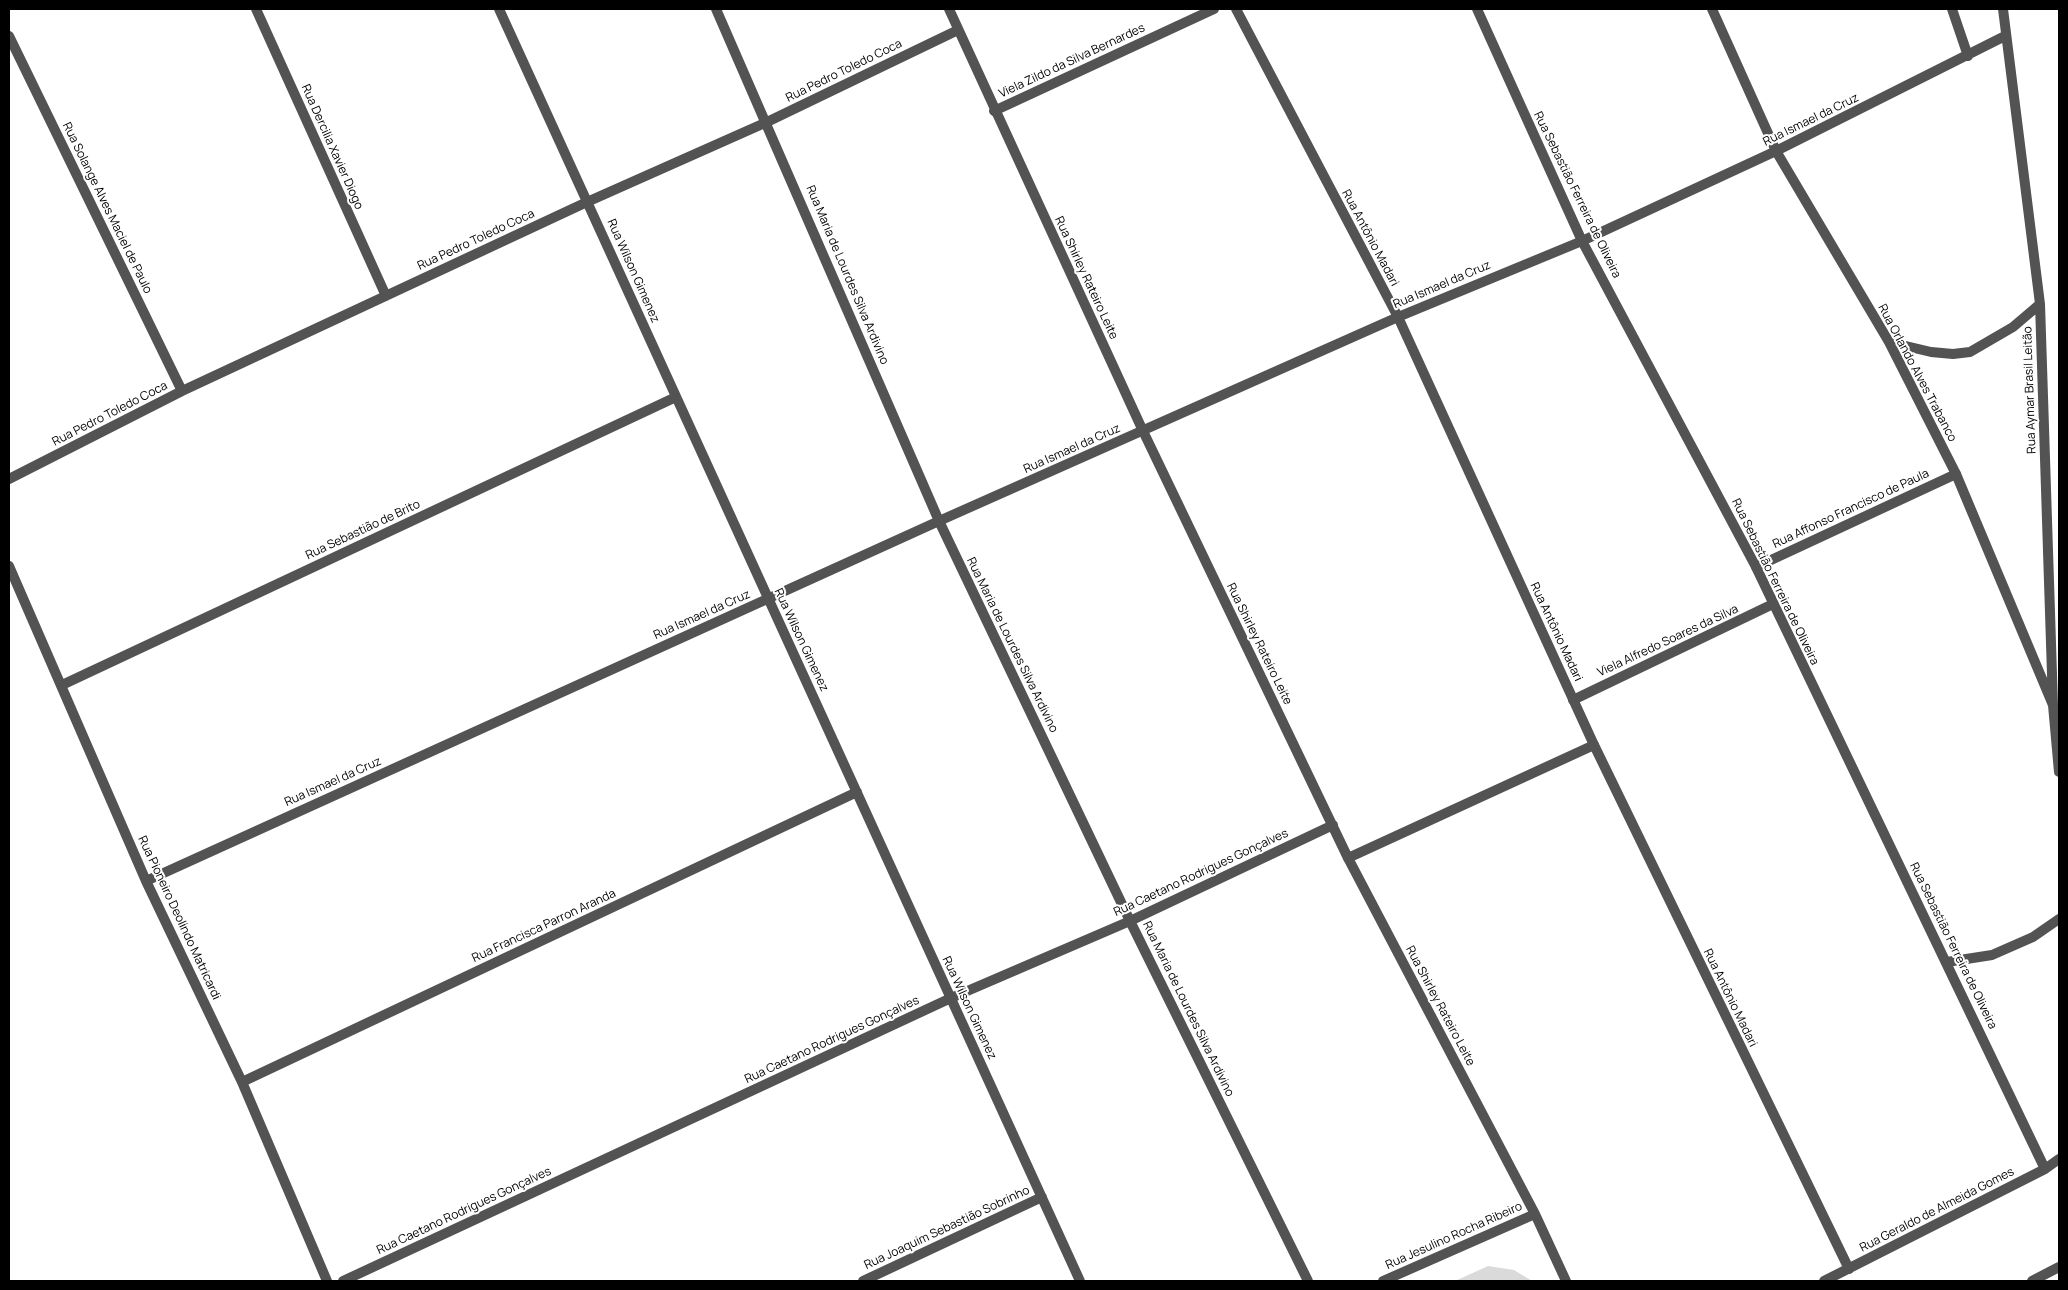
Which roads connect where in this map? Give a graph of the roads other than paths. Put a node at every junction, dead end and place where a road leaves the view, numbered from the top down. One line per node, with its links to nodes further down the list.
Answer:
1 (256, 9): 20 (street, Rua Dercilia Xavier Diogo)
2 (499, 9): 18 (street, Rua Wilson Gimenez)
3 (716, 9): 16 (street, Rua Maria de Lourdes Silva Ardivino)
4 (949, 9): 11 (street, Rua Shirley Rateiro Leite)
5 (1214, 9): 15 (street, Viela Zildo da Silva Bernardes)
6 (1236, 9): 22 (street, Rua Antônio Madari)
7 (1476, 9): 19 (street, Rua Sebastião Ferreira de Oliveira)
8 (1712, 9): 17 (street, Rua Orlando Alves Trabanco)
9 (1952, 9): 14 (street)
10 (2003, 9): 13 (street, Rua Aymar Brasil Leitão)
11 (958, 30): 15 (street, Rua Shirley Rateiro Leite); 16 (street, Rua Pedro Toledo Coca)
12 (9, 36): 24 (street, Rua Solange Alves Maciel de Paulo)
13 (2005, 36): 14 (street, Rua Ismael da Cruz); 21 (street, Rua Aymar Brasil Leitão)
14 (1968, 56): 17 (street, Rua Ismael da Cruz)
15 (994, 110): 26 (street, Rua Shirley Rateiro Leite)
16 (767, 122): 18 (street, Rua Pedro Toledo Coca); 29 (street, Rua Maria de Lourdes Silva Ardivino)
17 (1776, 151): 19 (street, Rua Ismael da Cruz); 23 (street, Rua Orlando Alves Trabanco)
18 (587, 202): 20 (street, Rua Pedro Toledo Coca); 25 (street, Rua Wilson Gimenez)
19 (1582, 241): 22 (street, Rua Ismael da Cruz); 31 (street, Rua Sebastião Ferreira de Oliveira)
20 (386, 296): 24 (street, Rua Pedro Toledo Coca)
21 (2040, 304): 23 (street); 36 (street, Rua Aymar Brasil Leitão)
22 (1398, 317): 26 (street, Rua Ismael da Cruz); 35 (street, Rua Antônio Madari)
23 (1889, 342): 27 (street, Rua Orlando Alves Trabanco)
24 (182, 391): 28 (street, Rua Pedro Toledo Coca)
25 (676, 397): 32 (street, Rua Wilson Gimenez); 34 (street, Rua Sebastião de Brito)
26 (1143, 431): 29 (street, Rua Ismael da Cruz); 40 (street, Rua Shirley Rateiro Leite)
27 (1956, 474): 31 (street, Rua Affonso Francisco de Paula); 36 (street, Rua Orlando Alves Trabanco)
28 (9, 479)
29 (939, 521): 32 (street, Rua Ismael da Cruz); 44 (street, Rua Maria de Lourdes Silva Ardivino)
30 (9, 566): 34 (street, Rua Pioneiro Deolindo Matricardi)
31 (1756, 566): 33 (street, Rua Sebastião Ferreira de Oliveira)
32 (769, 599): 39 (street, Rua Wilson Gimenez); 42 (street, Rua Ismael da Cruz)
33 (1773, 604): 35 (street, Viela Alfredo Soares da Silva); 45 (street, Rua Sebastião Ferreira de Oliveira)
34 (62, 685): 42 (street, Rua Pioneiro Deolindo Matricardi)
35 (1573, 700): 37 (street, Rua Antônio Madari)
36 (2053, 705): 38 (street, Rua Aymar Brasil Leitão)
37 (1594, 745): 41 (street); 53 (street, Rua Antônio Madari)
38 (2059, 772)
39 (857, 792): 46 (street, Rua Wilson Gimenez); 47 (street, Rua Francisca Parron Aranda)
40 (1333, 825): 41 (street, Rua Shirley Rateiro Leite); 44 (street, Rua Caetano Rodrigues Gonçalves)
41 (1348, 858): 51 (street, Rua Shirley Rateiro Leite)
42 (146, 881): 47 (street, Rua Pioneiro Deolindo Matricardi)
43 (2059, 919): 45 (street)
44 (1130, 920): 46 (street, Rua Caetano Rodrigues Gonçalves); 58 (street, Rua Maria de Lourdes Silva Ardivino)
45 (1947, 962): 49 (street, Rua Sebastião Ferreira de Oliveira)
46 (951, 998): 50 (street, Rua Wilson Gimenez); 55 (street, Rua Caetano Rodrigues Gonçalves)
47 (242, 1082): 54 (street, Rua Pioneiro Deolindo Matricardi)
48 (2059, 1159): 49 (street, Rua Geraldo de Almeida Gomes)
49 (2045, 1169): 53 (street, Rua Geraldo de Almeida Gomes)
50 (1042, 1197): 56 (street, Rua Joaquim Sebastião Sobrinho); 57 (street, Rua Wilson Gimenez)
51 (1535, 1214): 59 (street, Rua Jesulino Rocha Ribeiro); 60 (street, Rua Shirley Rateiro Leite)
52 (2059, 1266): 62 (street)
53 (1849, 1269): 61 (street, Rua Geraldo de Almeida Gomes)
54 (327, 1281)
55 (343, 1281)
56 (863, 1281)
57 (1080, 1281)
58 (1308, 1281)
59 (1383, 1281)
60 (1566, 1281)
61 (1824, 1281)
62 (2032, 1281)

